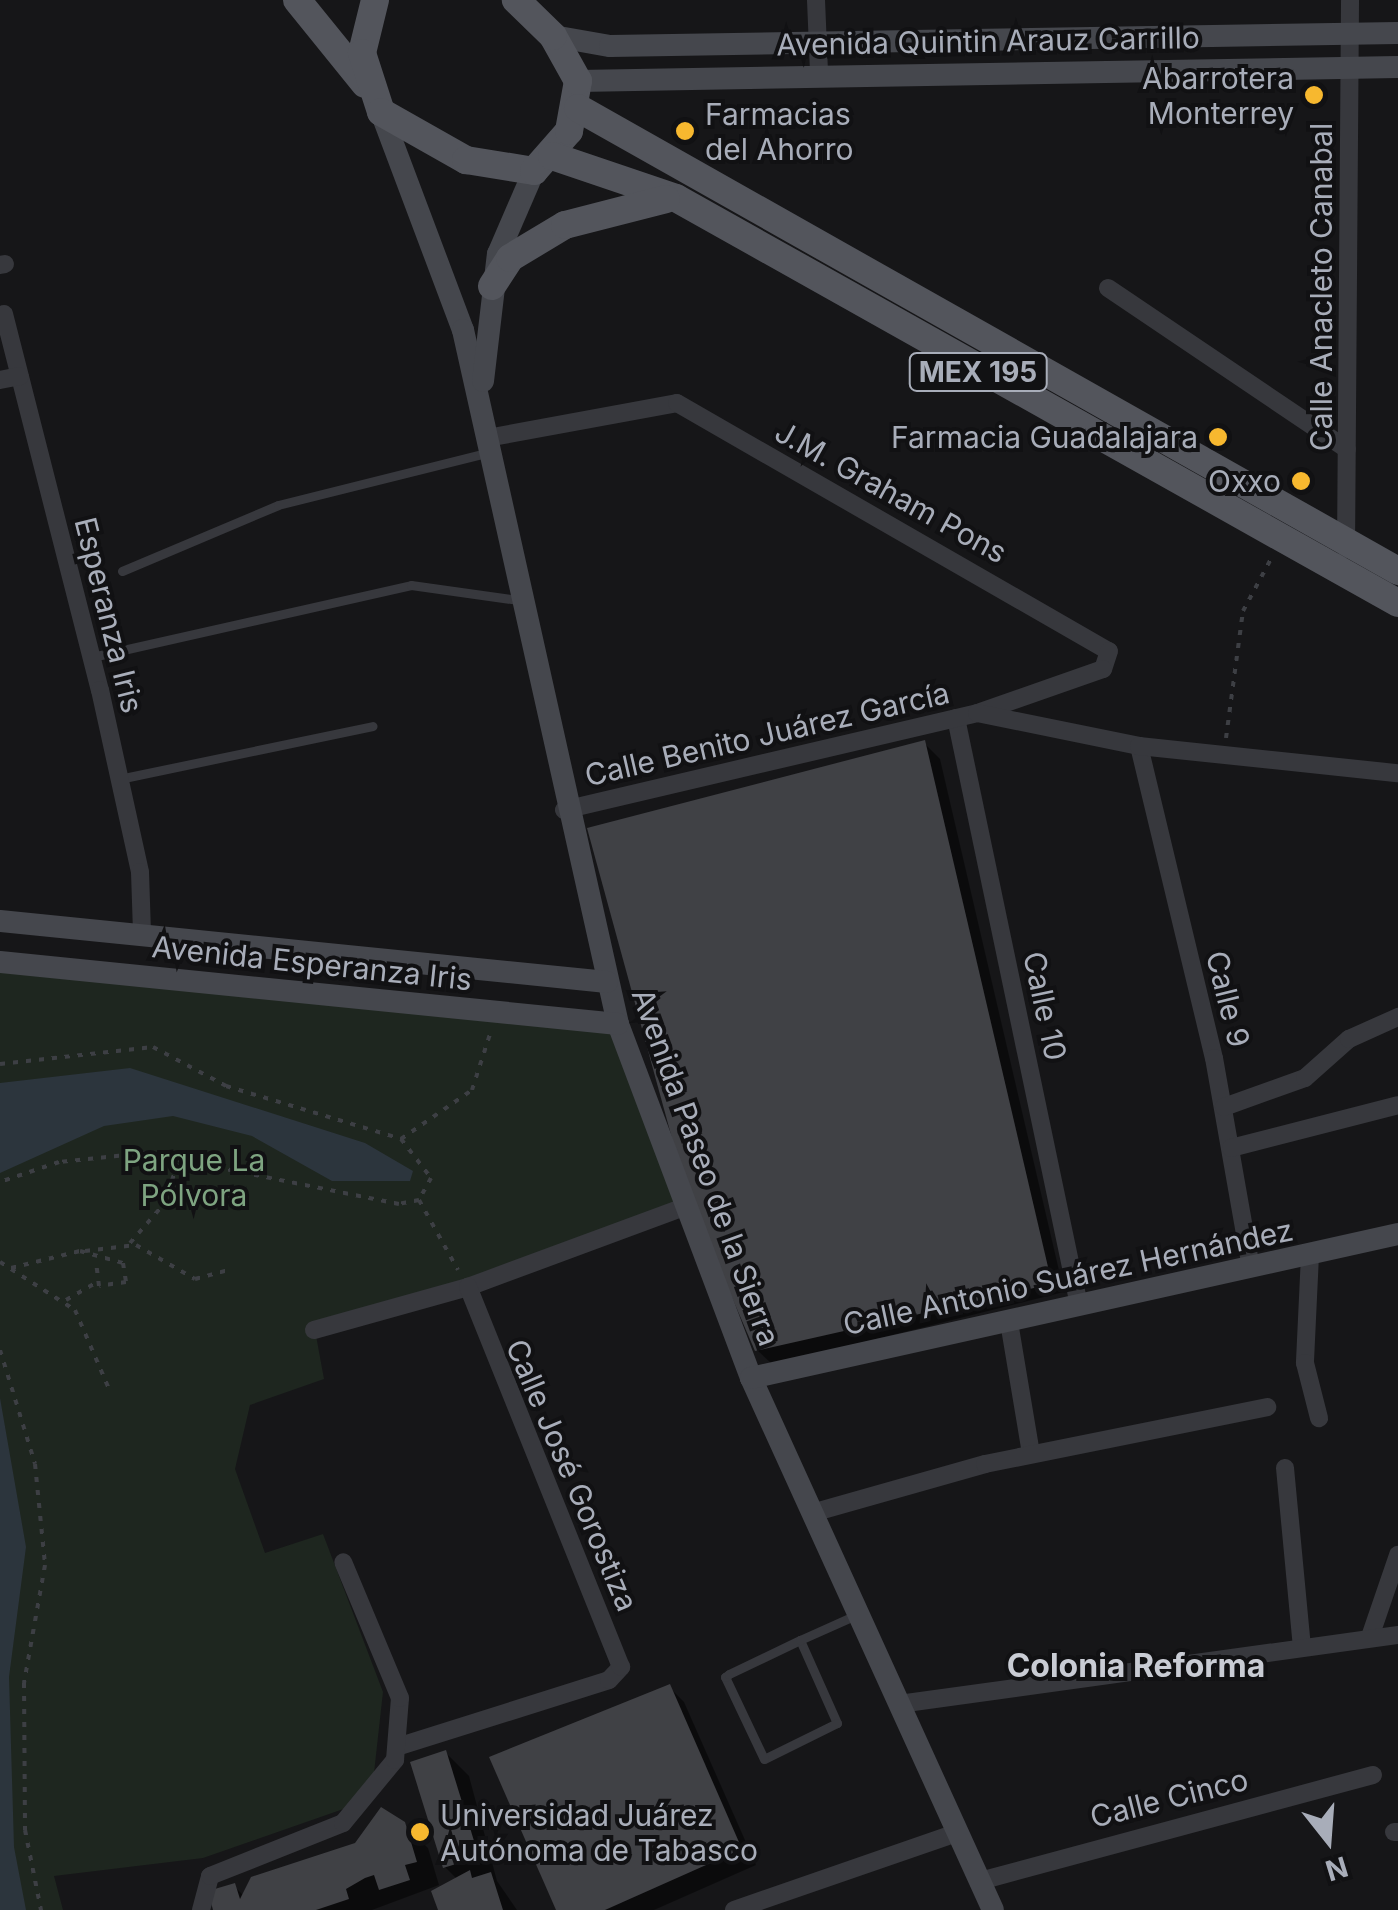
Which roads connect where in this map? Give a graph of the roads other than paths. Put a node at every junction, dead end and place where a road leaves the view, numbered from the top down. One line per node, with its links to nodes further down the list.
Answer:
1 (297, 0): 13 (main road)
2 (375, 0): 13 (main road)
3 (516, 0): 8 (main road)
4 (816, 0): 9 (street)
5 (1350, 0): 6 (street, Calle Anacleto Canabal)
6 (1350, 32): 7 (main road, Avenida Quintin Arauz Carrillo); 9 (main road, Avenida Quintin Arauz Carrillo); 10 (street, Calle Anacleto Canabal)
7 (1398, 32)
8 (552, 36): 9 (main road, Avenida Quintin Arauz Carrillo); 14 (main road)
9 (817, 39): 12 (street)
10 (1350, 66): 11 (main road, Avenida Quintin Arauz Carrillo); 12 (main road, Avenida Quintin Arauz Carrillo); 25 (street, Calle Anacleto Canabal)
11 (1398, 66)
12 (818, 72): 14 (main road, Avenida Quintin Arauz Carrillo)
13 (365, 84): 15 (main road)
14 (578, 94): 16 (main road); 26 (main road, MEX 195)
15 (381, 112): 16 (main road); 23 (main road, Avenida Paseo de la Sierra)
16 (543, 164): 17 (main road, MEX 195); 18 (main road, Avenida Paseo de la Sierra)
17 (683, 202): 18 (main road); 29 (main road, MEX 195)
18 (492, 286): 23 (main road, Avenida Paseo de la Sierra)
19 (1108, 288): 25 (street)
20 (4, 314): 21 (street, Esperanza Iris)
21 (20, 376): 22 (street); 32 (street, Esperanza Iris)
22 (0, 380)
23 (482, 404): 24 (main road, Avenida Paseo de la Sierra)
24 (489, 445): 28 (lane); 30 (main road, Avenida Paseo de la Sierra); 33 (street, J.M. Graham Pons)
25 (1348, 449): 26 (street, Calle Anacleto Canabal)
26 (1346, 544): 27 (main road, MEX 195); 29 (street, Calle Anacleto Canabal)
27 (1398, 570)
28 (122, 572)
29 (1345, 574): 31 (main road, MEX 195)
30 (518, 600): 32 (lane); 39 (main road, Avenida Paseo de la Sierra)
31 (1398, 604)
32 (92, 658): 38 (street, Esperanza Iris)
33 (977, 714): 34 (street, Calle Benito Juárez García); 36 (street, Calle Benito Juárez García)
34 (956, 718): 39 (street, Calle Benito Juárez García); 54 (street, Calle 10)
35 (373, 726): 38 (lane)
36 (1139, 746): 37 (street, Calle Benito Juárez García); 47 (street, Calle 9)
37 (1398, 773)
38 (118, 779): 41 (street, Esperanza Iris)
39 (564, 810): 43 (main road, Avenida Paseo de la Sierra)
40 (0, 922): 41 (main road, Avenida Esperanza Iris)
41 (142, 933): 43 (main road, Avenida Esperanza Iris)
42 (0, 962): 45 (main road, Avenida Esperanza Iris)
43 (608, 982): 45 (main road, Avenida Paseo de la Sierra)
44 (1398, 1017): 47 (street)
45 (618, 1024): 49 (main road, Avenida Paseo de la Sierra)
46 (1398, 1105): 48 (street)
47 (1224, 1108): 48 (street, Calle 9)
48 (1231, 1148): 52 (street, Calle 9)
49 (682, 1208): 53 (street); 57 (main road, Avenida Paseo de la Sierra)
50 (1398, 1234): 51 (main road, Calle Antonio Suárez Hernández)
51 (1310, 1255): 52 (main road, Calle Antonio Suárez Hernández); 59 (street)
52 (1251, 1268): 54 (main road, Calle Antonio Suárez Hernández)
53 (468, 1288): 56 (street); 71 (street, Calle José Gorostiza)
54 (1079, 1305): 55 (main road, Calle Antonio Suárez Hernández)
55 (1008, 1322): 57 (main road, Calle Antonio Suárez Hernández); 60 (street)
56 (314, 1330)
57 (750, 1378): 62 (main road, Avenida Paseo de la Sierra)
58 (1267, 1407): 60 (street)
59 (1319, 1418)
60 (1030, 1454): 62 (street)
61 (1285, 1468): 69 (street)
62 (812, 1513): 65 (main road, Avenida Paseo de la Sierra)
63 (1398, 1555): 67 (street)
64 (344, 1562): 71 (street)
65 (858, 1614): 68 (lane); 70 (main road, Avenida Paseo de la Sierra)
66 (1398, 1635): 67 (street)
67 (1370, 1636): 69 (street)
68 (800, 1640): 68 (lane)
69 (1302, 1646): 70 (street)
70 (899, 1704): 73 (main road, Avenida Paseo de la Sierra)
71 (400, 1746): 75 (street)
72 (1373, 1776): 74 (street, Calle Cinco)
73 (959, 1832): 74 (main road, Avenida Paseo de la Sierra); 76 (street)
74 (980, 1882): 77 (main road, Avenida Paseo de la Sierra)
75 (202, 1910)
76 (734, 1910)
77 (993, 1910)

